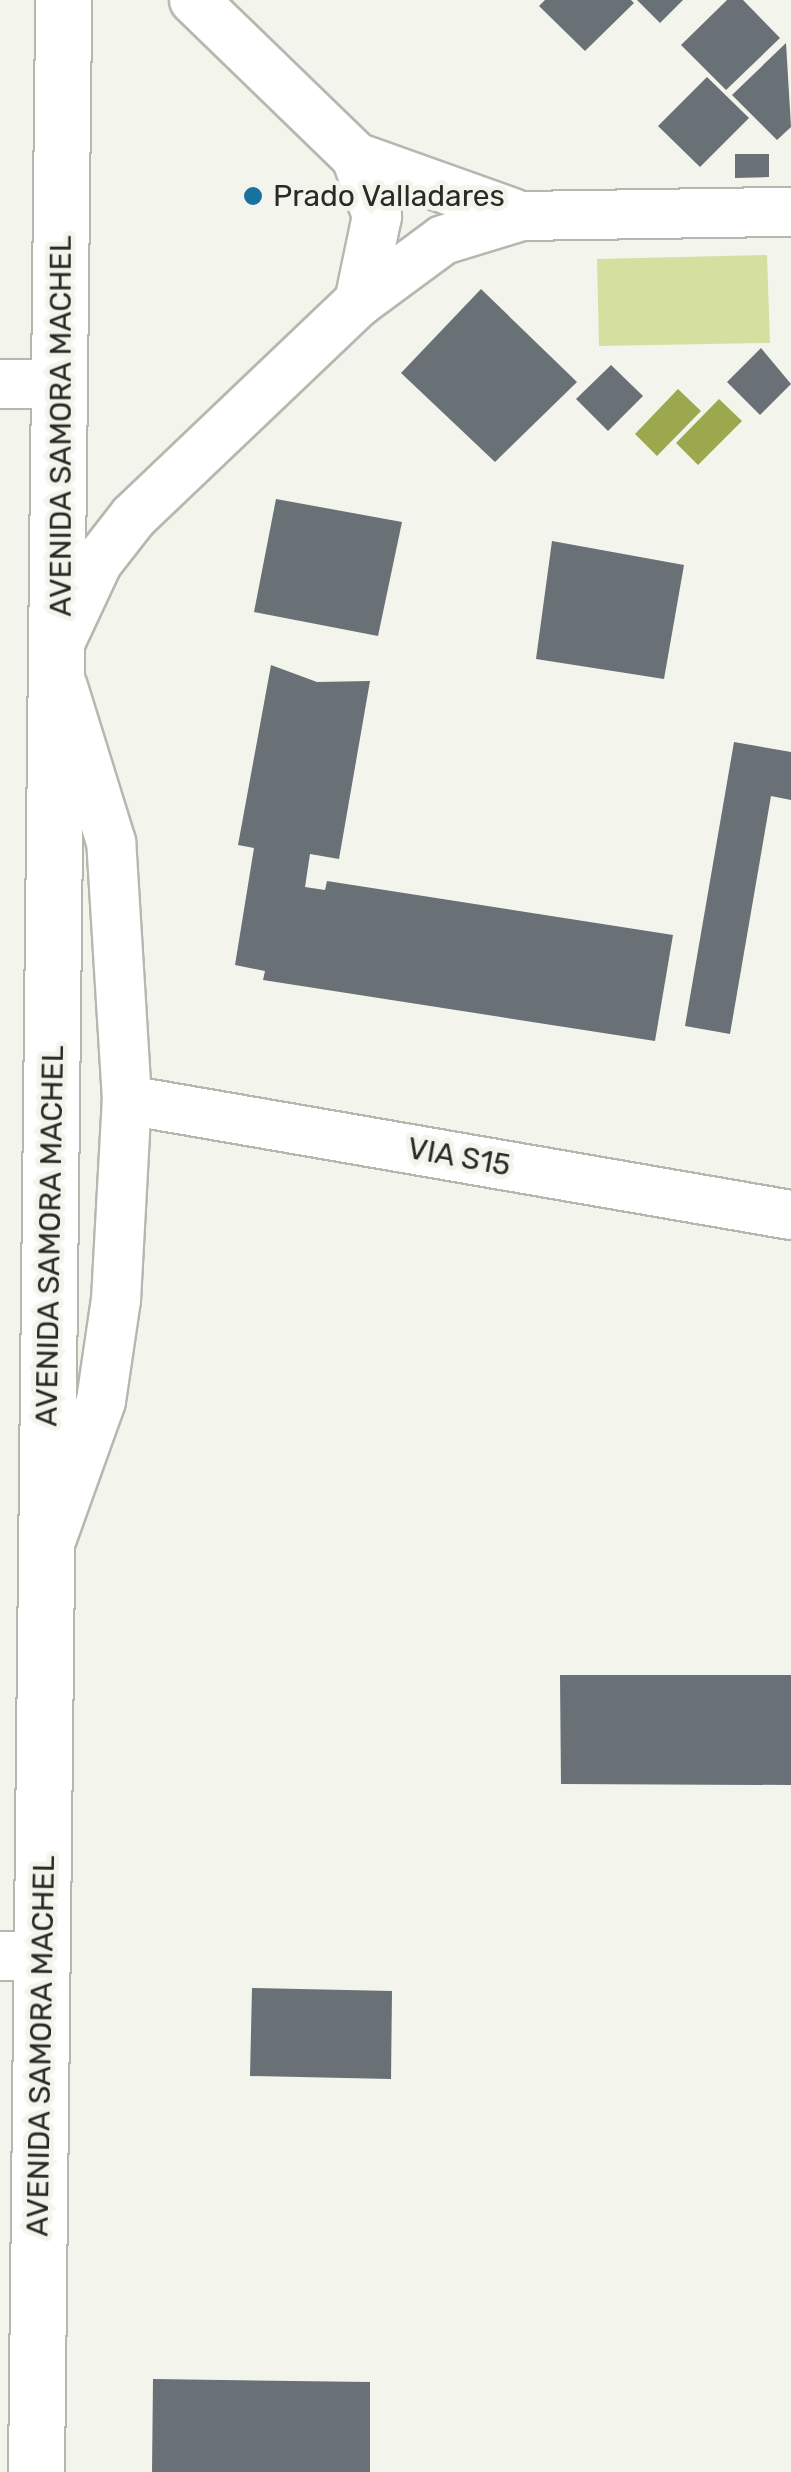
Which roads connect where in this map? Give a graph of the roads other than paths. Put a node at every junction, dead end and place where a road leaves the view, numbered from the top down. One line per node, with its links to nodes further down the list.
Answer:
1 (63, 0): 8 (main road, AVENIDA SAMORA MACHEL)
2 (194, 0): 3 (street)
3 (356, 157): 5 (street); 6 (street)
4 (791, 212): 5 (street)
5 (522, 216): 6 (street)
6 (359, 302): 9 (street)
7 (0, 384): 8 (street)
8 (61, 385): 9 (main road, AVENIDA SAMORA MACHEL)
9 (60, 662): 10 (street); 12 (main road, AVENIDA SAMORA MACHEL)
10 (127, 1100): 11 (street, VIA S15); 12 (street)
11 (791, 1215)
12 (45, 1560): 13 (main road, AVENIDA SAMORA MACHEL)
13 (22, 1956): 14 (main road, AVENIDA SAMORA MACHEL)
14 (36, 2472)

